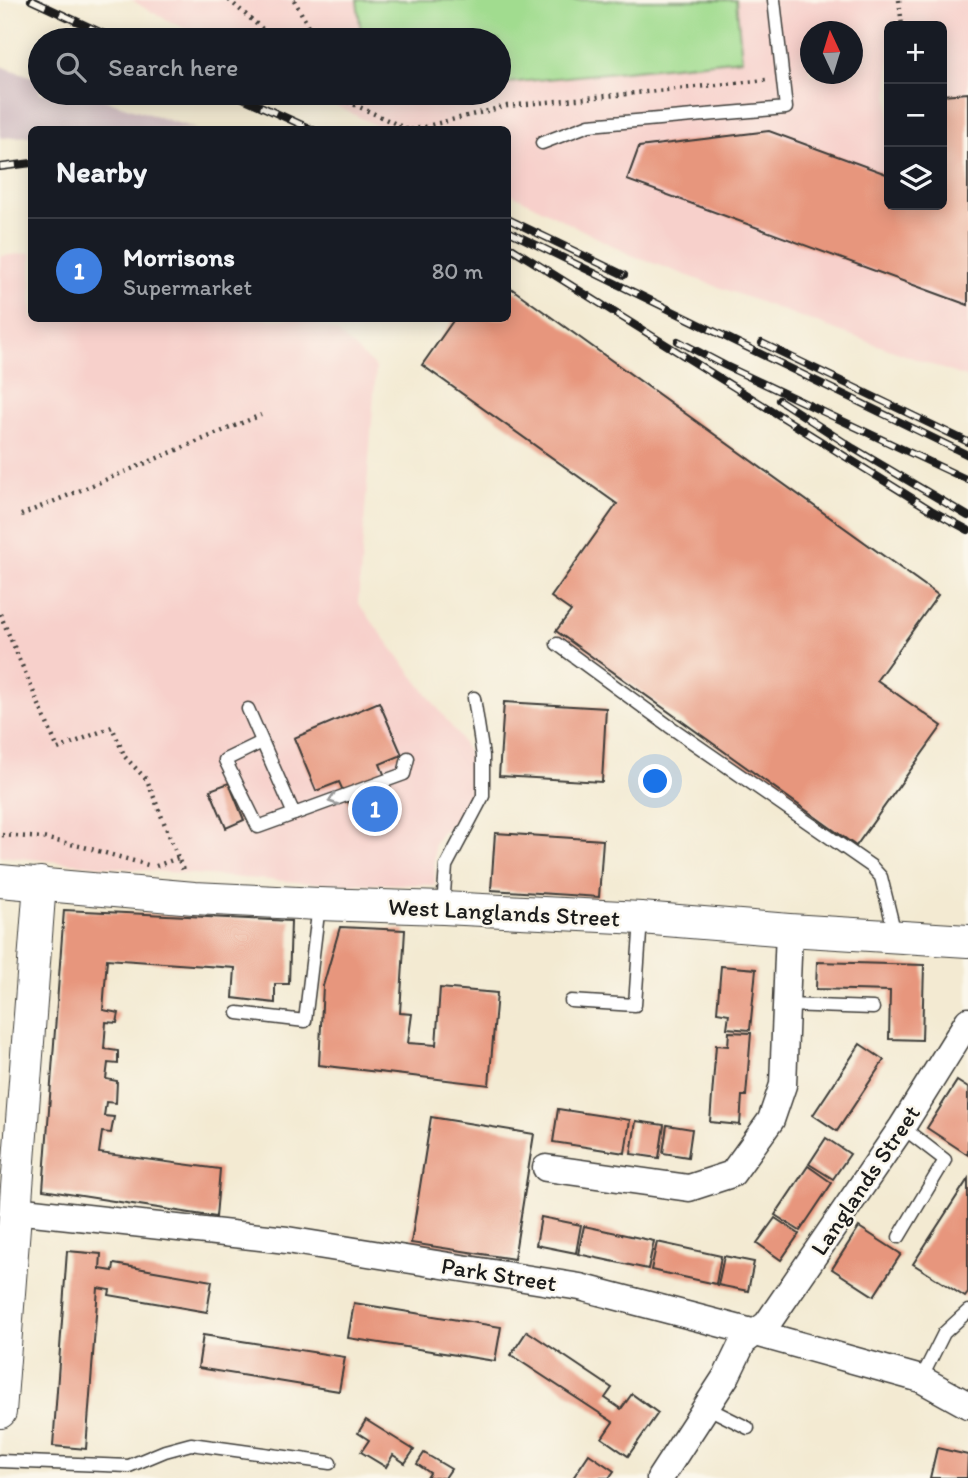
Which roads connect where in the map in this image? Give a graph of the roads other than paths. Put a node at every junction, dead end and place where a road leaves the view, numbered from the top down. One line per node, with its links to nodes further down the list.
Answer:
1 (774, 0): 2 (lane)
2 (541, 144)
3 (557, 644): 15 (lane)
4 (474, 698): 12 (lane)
5 (248, 709): 6 (lane)
6 (262, 742): 8 (lane); 8 (lane)
7 (408, 758): 8 (lane, one-way to 8)
8 (294, 814)
9 (0, 881): 10 (street, West Langlands Street)
10 (40, 883): 11 (street, West Langlands Street); 23 (street)
11 (319, 904): 12 (street, West Langlands Street); 20 (lane)
12 (443, 908): 13 (street, West Langlands Street)
13 (641, 918): 14 (street, West Langlands Street); 17 (lane)
14 (789, 930): 15 (street, West Langlands Street); 18 (street)
15 (896, 938): 16 (street, West Langlands Street)
16 (968, 941)
17 (571, 1001)
18 (786, 1005): 19 (lane); 24 (street)
19 (873, 1008)
20 (238, 1013)
21 (968, 1021): 22 (street, Langlands Street)
22 (902, 1128): 26 (lane); 28 (street, Langlands Street)
23 (10, 1136): 25 (street)
24 (546, 1168)
25 (15, 1210): 28 (street, Park Street); 32 (street)
26 (899, 1237)
27 (968, 1311): 29 (lane)
28 (756, 1333): 29 (street, Park Street); 31 (street, Langlands Street)
29 (921, 1379): 30 (street, Park Street)
30 (968, 1405)
31 (705, 1406): 33 (lane); 36 (street, Langlands Street)
32 (0, 1412)
33 (748, 1428)
34 (0, 1461): 35 (lane)
35 (330, 1463)
36 (660, 1478)

